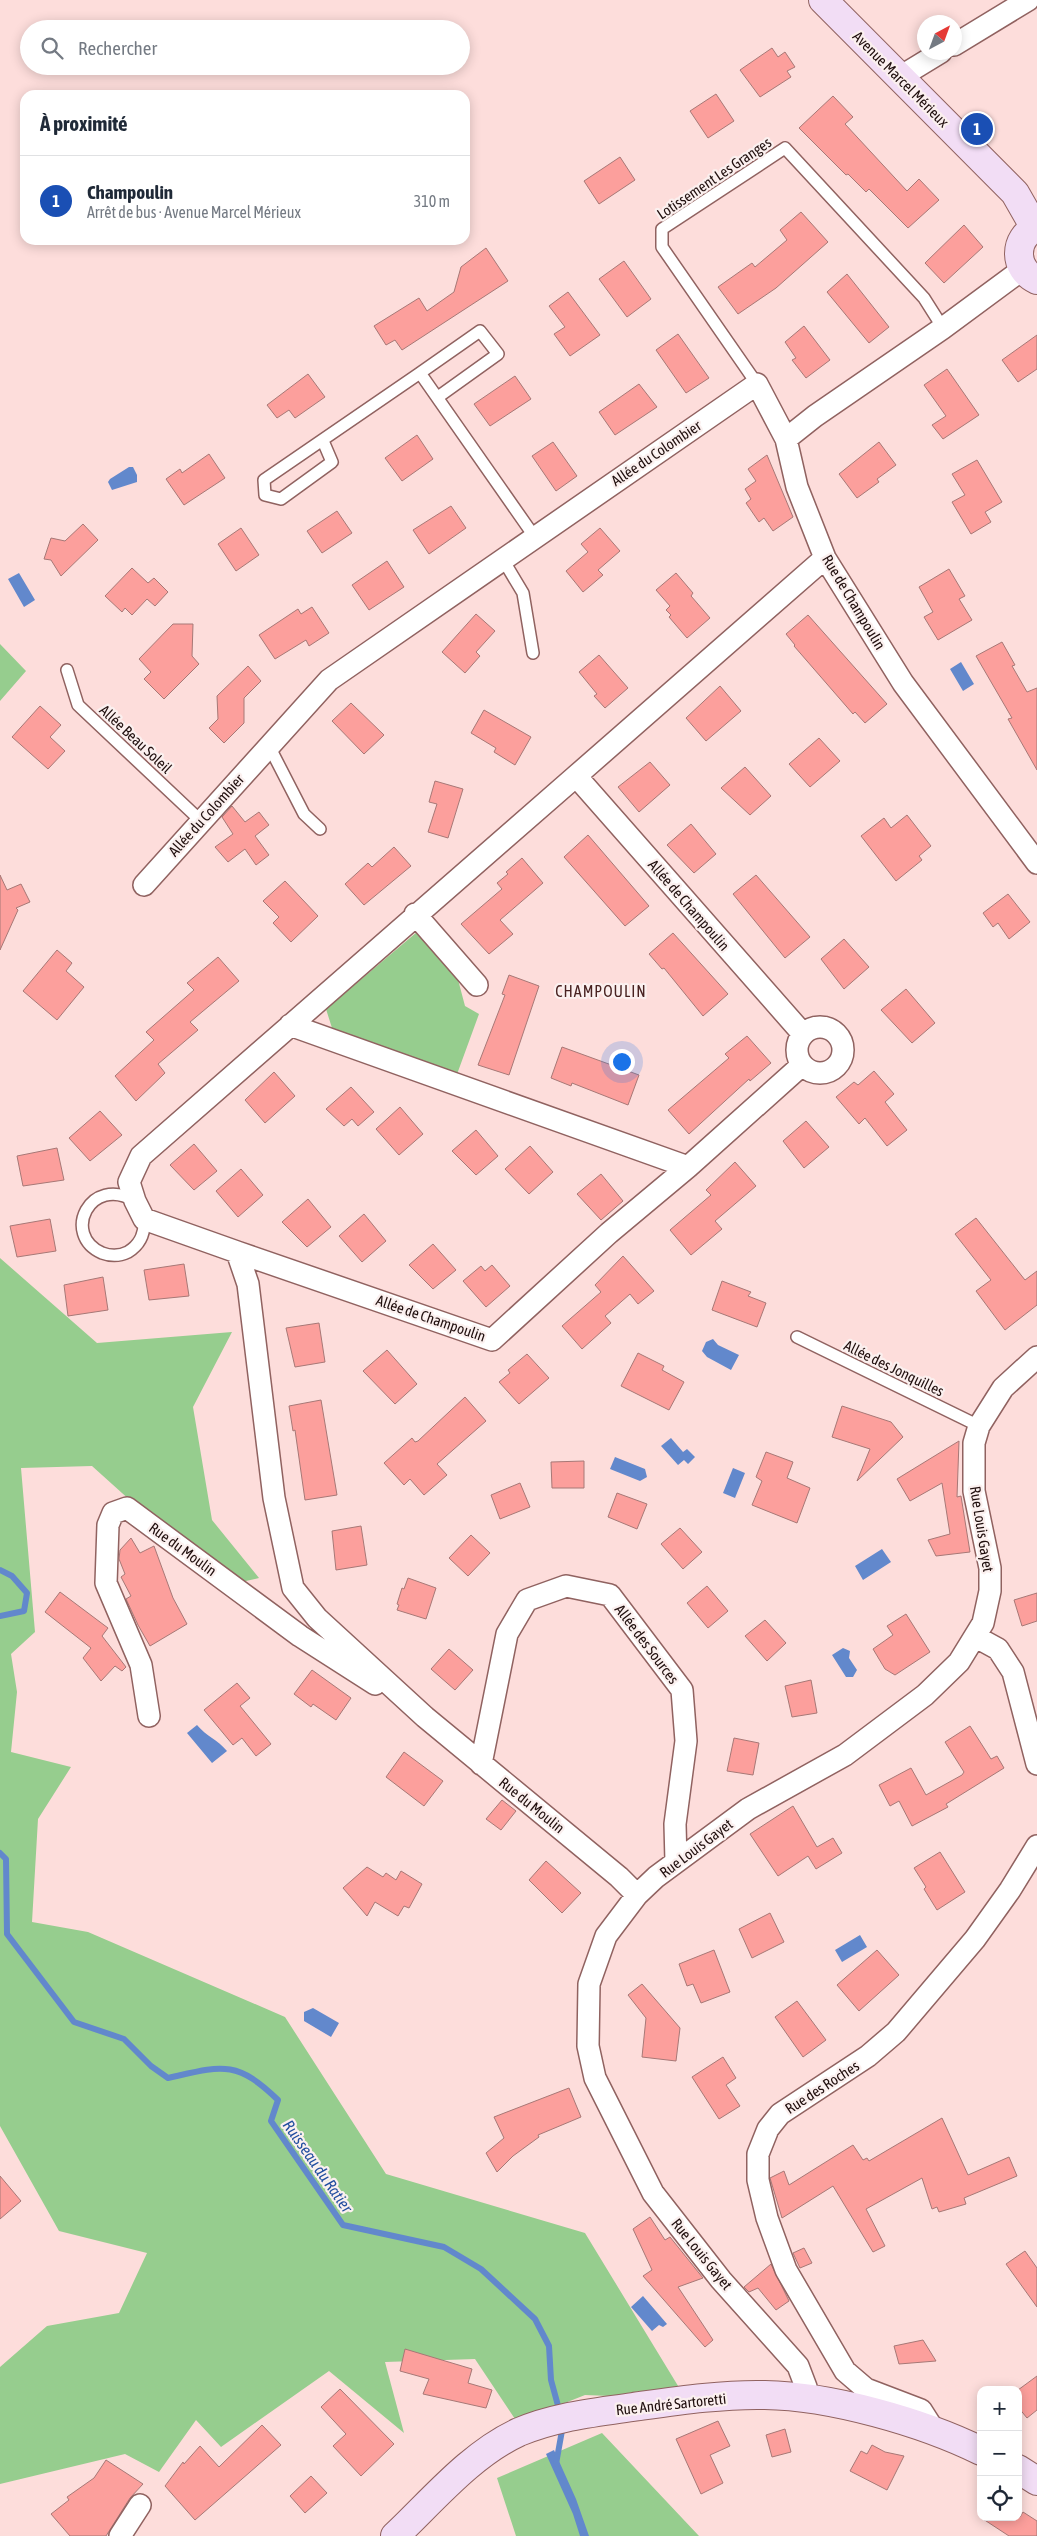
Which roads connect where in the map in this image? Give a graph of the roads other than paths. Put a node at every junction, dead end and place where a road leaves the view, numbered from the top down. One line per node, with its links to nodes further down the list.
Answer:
1 (823, 0): 5 (street, Avenue Marcel Mérieux)
2 (1028, 0): 3 (street)
3 (962, 39)
4 (928, 60): 5 (street)
5 (900, 77): 6 (street, Avenue Marcel Mérieux)
6 (1036, 227): 7 (street)
7 (1030, 275): 8 (street)
8 (943, 328): 10 (lane, Lotissement Les Granges); 12 (street)
9 (420, 373): 11 (lane); 11 (lane); 13 (lane)
10 (758, 384): 12 (street); 14 (street, Allée du Colombier)
11 (438, 397): 14 (lane)
12 (786, 439): 16 (street, Rue de Champoulin)
13 (323, 441): 13 (lane)
14 (534, 536): 15 (street, Allée du Colombier)
15 (502, 558): 17 (lane); 19 (street, Allée du Colombier)
16 (825, 558): 20 (street); 23 (street, Rue de Champoulin)
17 (532, 653)
18 (67, 670): 21 (lane, Allée Beau Soleil)
19 (269, 746): 21 (street, Allée du Colombier); 22 (lane)
20 (576, 776): 25 (street); 28 (street, Allée de Champoulin)
21 (201, 820): 24 (street, Allée du Colombier)
22 (320, 829)
23 (1037, 863)
24 (144, 885)
25 (416, 914): 26 (street); 27 (street)
26 (477, 985)
27 (290, 1024): 30 (street); 31 (street)
28 (803, 1034): 29 (street); 29 (street)
29 (802, 1065): 30 (street, Allée de Champoulin)
30 (688, 1166): 32 (street, Allée de Champoulin)
31 (140, 1210): 31 (lane); 32 (street, Allée de Champoulin)
32 (237, 1252): 38 (street, Rue du Moulin)
33 (797, 1337): 35 (lane, Allée des Jonquilles)
34 (1037, 1357): 35 (street, Rue Louis Gayet)
35 (979, 1426): 36 (street, Rue Louis Gayet)
36 (976, 1637): 40 (street); 42 (street, Rue Louis Gayet)
37 (149, 1716): 38 (street, Rue du Moulin)
38 (425, 1717): 39 (street, Rue du Moulin)
39 (481, 1764): 42 (street, Allée des Sources); 43 (street, Rue du Moulin)
40 (1037, 1764)
41 (1037, 1846): 45 (street, Rue des Roches)
42 (676, 1862): 43 (street, Rue Louis Gayet)
43 (637, 1895): 44 (street, Rue Louis Gayet)
44 (807, 2398): 45 (street, Rue André Sartoretti); 51 (street, Rue André Sartoretti)
45 (935, 2432): 46 (street, Rue André Sartoretti)
46 (977, 2449)
47 (1022, 2472): 48 (street)
48 (1037, 2481)
49 (140, 2505): 50 (street)
50 (120, 2536)
51 (395, 2536)

